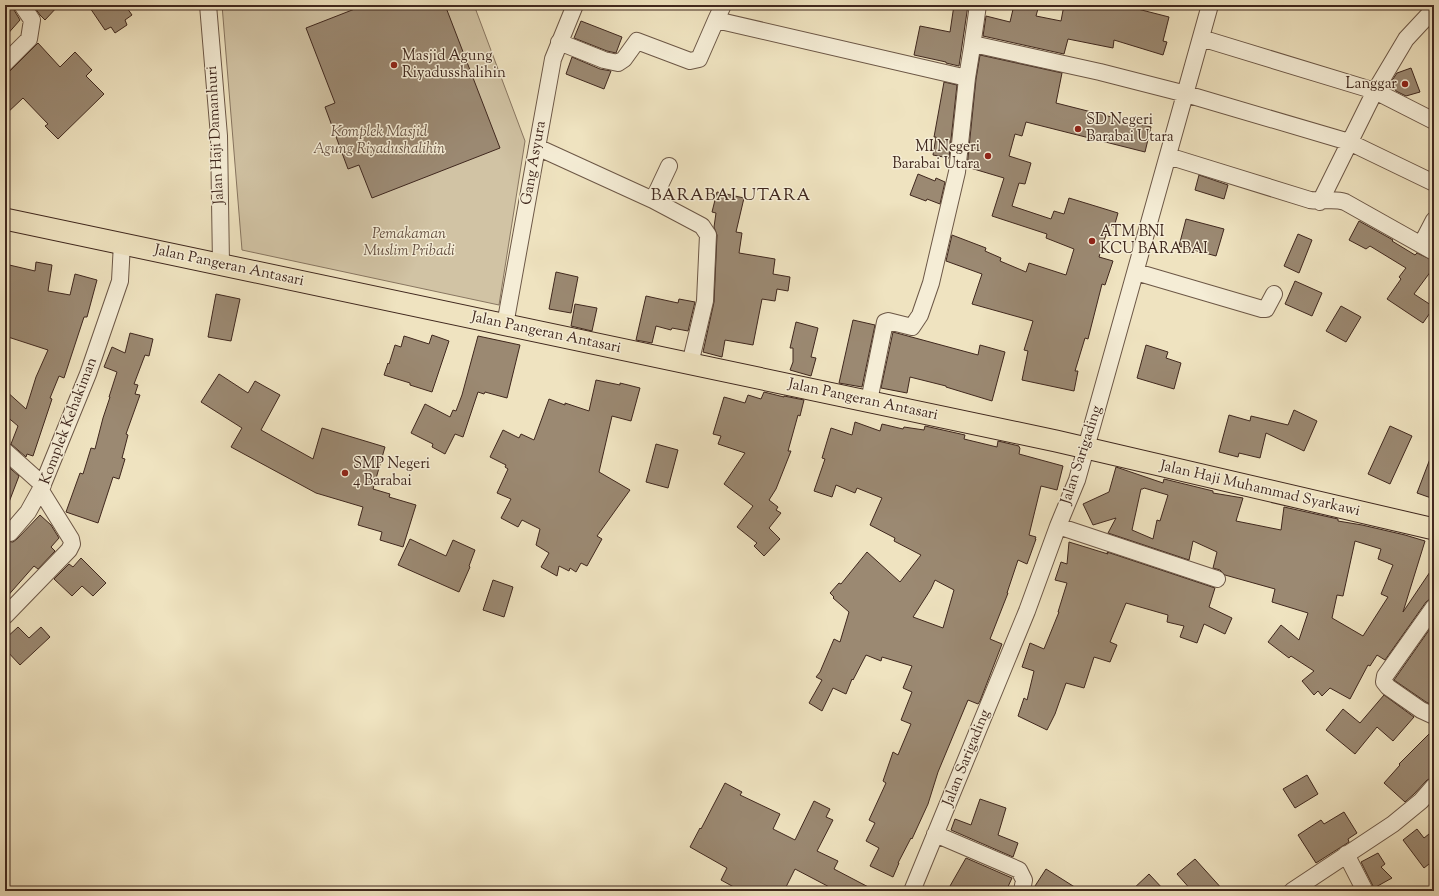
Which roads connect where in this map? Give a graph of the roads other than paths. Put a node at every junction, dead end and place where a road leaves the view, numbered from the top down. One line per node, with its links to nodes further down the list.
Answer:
1 (22, 5): 12 (street)
2 (208, 5): 28 (street, Jalan Haji Damanhuri)
3 (575, 5): 10 (street, Gang Asyura)
4 (723, 5): 8 (street)
5 (978, 5): 11 (street)
6 (1210, 5): 9 (street, Jalan Sarigading)
7 (1434, 9): 14 (street)
8 (716, 20): 10 (street); 13 (street)
9 (1201, 38): 14 (street); 15 (street, Jalan Sarigading)
10 (560, 42): 18 (street, Gang Asyura)
11 (973, 44): 13 (street); 15 (street)
12 (5, 64)
13 (967, 78): 33 (street)
14 (1375, 91): 16 (street); 17 (street)
15 (1186, 94): 17 (street); 19 (street, Jalan Sarigading)
16 (1434, 121)
17 (1349, 142): 21 (street); 23 (street)
18 (537, 147): 22 (street); 31 (street, Gang Asyura)
19 (1168, 156): 23 (street); 29 (street, Jalan Sarigading)
20 (669, 166): 22 (street)
21 (1434, 183)
22 (653, 200): 32 (street)
23 (1320, 202): 27 (street)
24 (5, 219): 26 (main road, Jalan Pangeran Antasari)
25 (1434, 220): 27 (street)
26 (122, 243): 28 (main road, Jalan Pangeran Antasari); 36 (street, Komplek Kehakiman)
27 (1428, 249)
28 (221, 264): 31 (main road, Jalan Pangeran Antasari)
29 (1136, 272): 30 (street); 34 (street, Jalan Sarigading)
30 (1274, 294)
31 (505, 325): 32 (main road, Jalan Pangeran Antasari)
32 (690, 364): 33 (main road, Jalan Pangeran Antasari)
33 (868, 402): 34 (main road, Jalan Pangeran Antasari)
34 (1086, 448): 37 (street, Jalan Sarigading); 38 (main road, Jalan Haji Muhammad Syarkawi)
35 (5, 451): 36 (street)
36 (43, 485): 39 (street); 42 (street, Komplek Kehakiman)
37 (1058, 526): 40 (street); 45 (street, Jalan Sarigading)
38 (1434, 529)
39 (10, 534)
40 (1217, 579)
41 (1433, 609): 43 (street)
42 (5, 616)
43 (1434, 716)
44 (1434, 786): 46 (street)
45 (935, 834): 47 (street, Jalan Sarigading); 48 (street)
46 (1346, 854): 49 (street); 50 (street)
47 (912, 891)
48 (1022, 891)
49 (1292, 891)
50 (1365, 891)

